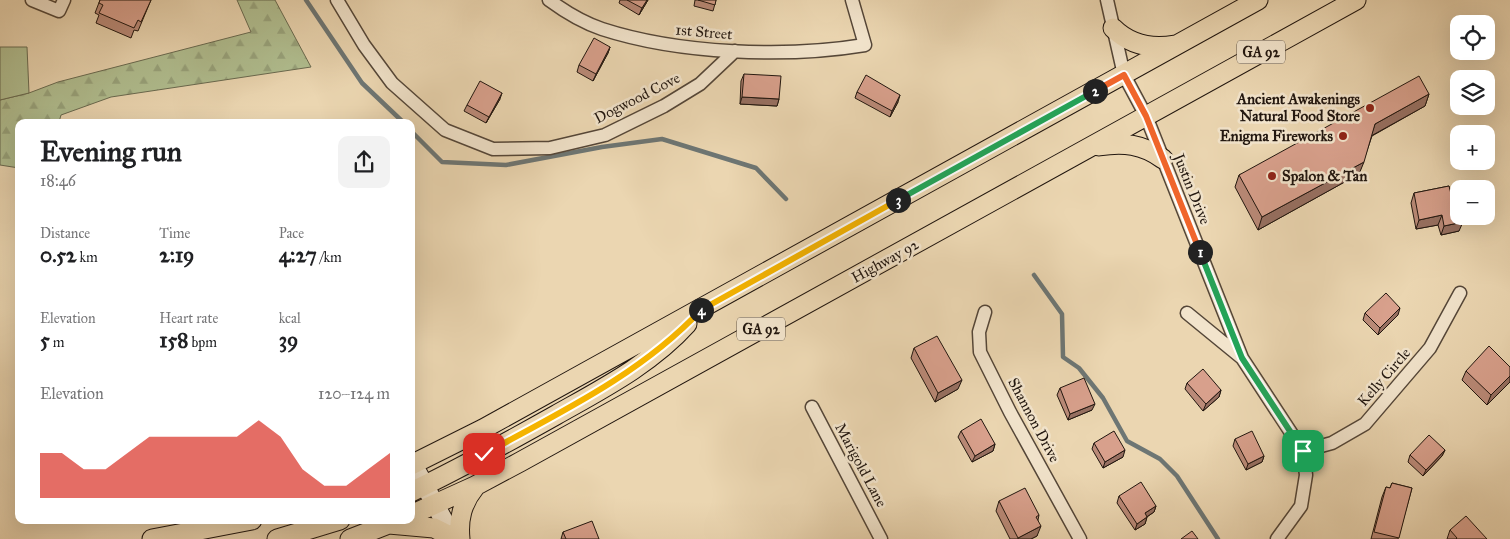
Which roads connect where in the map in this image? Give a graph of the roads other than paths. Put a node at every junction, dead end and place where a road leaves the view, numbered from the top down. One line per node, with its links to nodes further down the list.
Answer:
1 (32, 0): 2 (street)
2 (64, 0)
3 (337, 0): 11 (street, Dogwood Cove)
4 (549, 0): 11 (street, 1st Street)
5 (852, 0): 11 (street, 1st Street)
6 (1106, 0): 9 (street, Justin Drive)
7 (1258, 0): 10 (main road)
8 (1356, 0): 13 (main road, Highway 92 / GA 92)
9 (1113, 28): 10 (main road); 12 (street, Justin Drive)
10 (1178, 44): 12 (main road)
11 (736, 51)
12 (1124, 75): 13 (street, Justin Drive); 17 (main road)
13 (1146, 116): 14 (main road, Highway 92 / GA 92); 15 (street, Justin Drive)
14 (1086, 149): 15 (main road); 24 (main road, Highway 92 / GA 92)
15 (1163, 159): 20 (street, Justin Drive)
16 (1460, 292): 22 (street, Kelly Circle)
17 (702, 308): 23 (main road); 25 (main road)
18 (985, 312): 38 (street, Shannon Drive)
19 (1187, 313): 20 (street, Justin Drive)
20 (1242, 358): 22 (street, Justin Drive)
21 (812, 407): 37 (street, Marigold Lane)
22 (1303, 451): 39 (street, Justin Drive)
23 (415, 463)
24 (475, 486): 26 (main road, Highway 92 / GA 92); 36 (main road)
25 (418, 488): 26 (street)
26 (435, 505): 27 (main road, Highway 92 / GA 92); 35 (street)
27 (415, 513)
28 (231, 524): 32 (main road)
29 (327, 524): 33 (main road)
30 (389, 524): 34 (main road)
31 (407, 524): 35 (main road)
32 (158, 538)
33 (277, 539)
34 (350, 539)
35 (454, 539)
36 (460, 539)
37 (882, 539)
38 (1080, 539)
39 (1277, 539)

